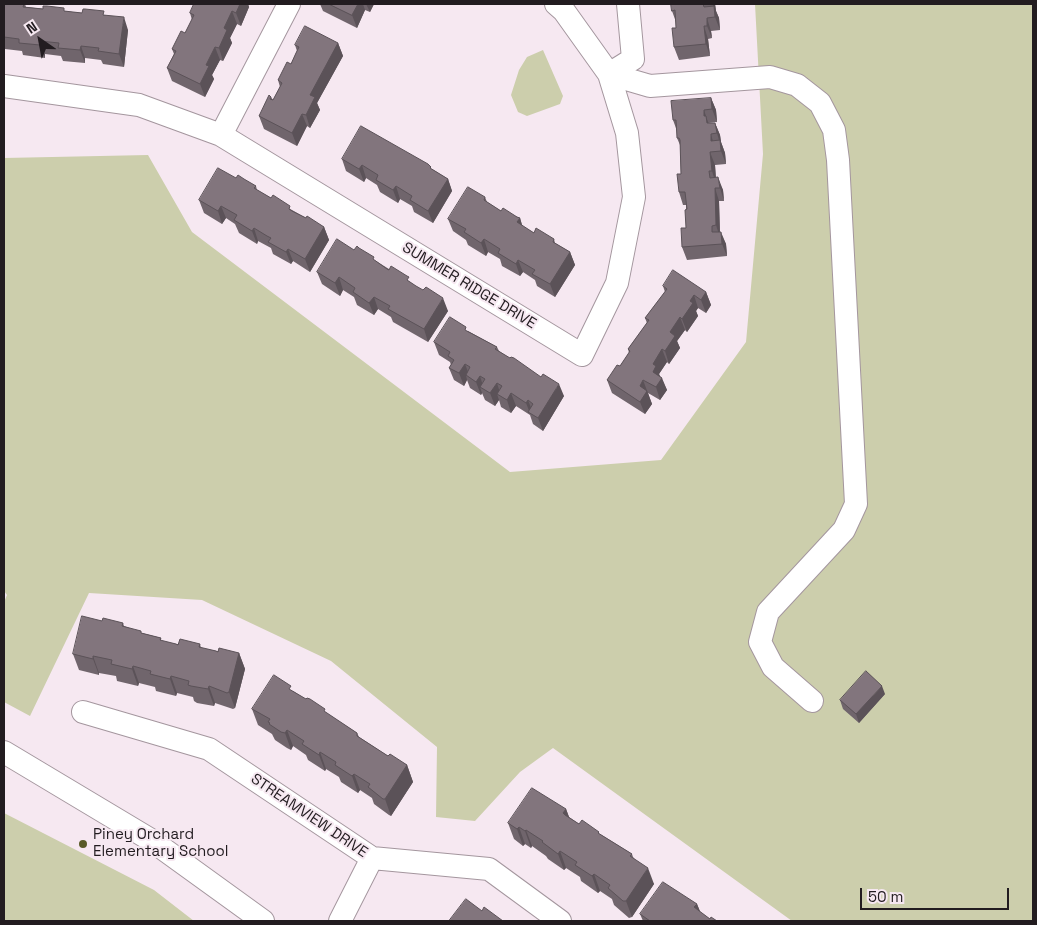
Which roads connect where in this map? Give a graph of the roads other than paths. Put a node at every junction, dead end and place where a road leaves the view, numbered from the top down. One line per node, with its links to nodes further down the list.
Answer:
1 (289, 4): 6 (street)
2 (556, 4): 4 (street, SUMMER RIDGE DRIVE)
3 (628, 4): 4 (street)
4 (609, 74): 6 (street, SUMMER RIDGE DRIVE); 7 (street)
5 (4, 86): 6 (street, SUMMER RIDGE DRIVE)
6 (221, 135)
7 (812, 701)
8 (83, 712): 10 (street, STREAMVIEW DRIVE)
9 (4, 752): 11 (street)
10 (372, 858): 12 (street); 13 (street, STREAMVIEW DRIVE)
11 (263, 921)
12 (340, 921)
13 (560, 921)

